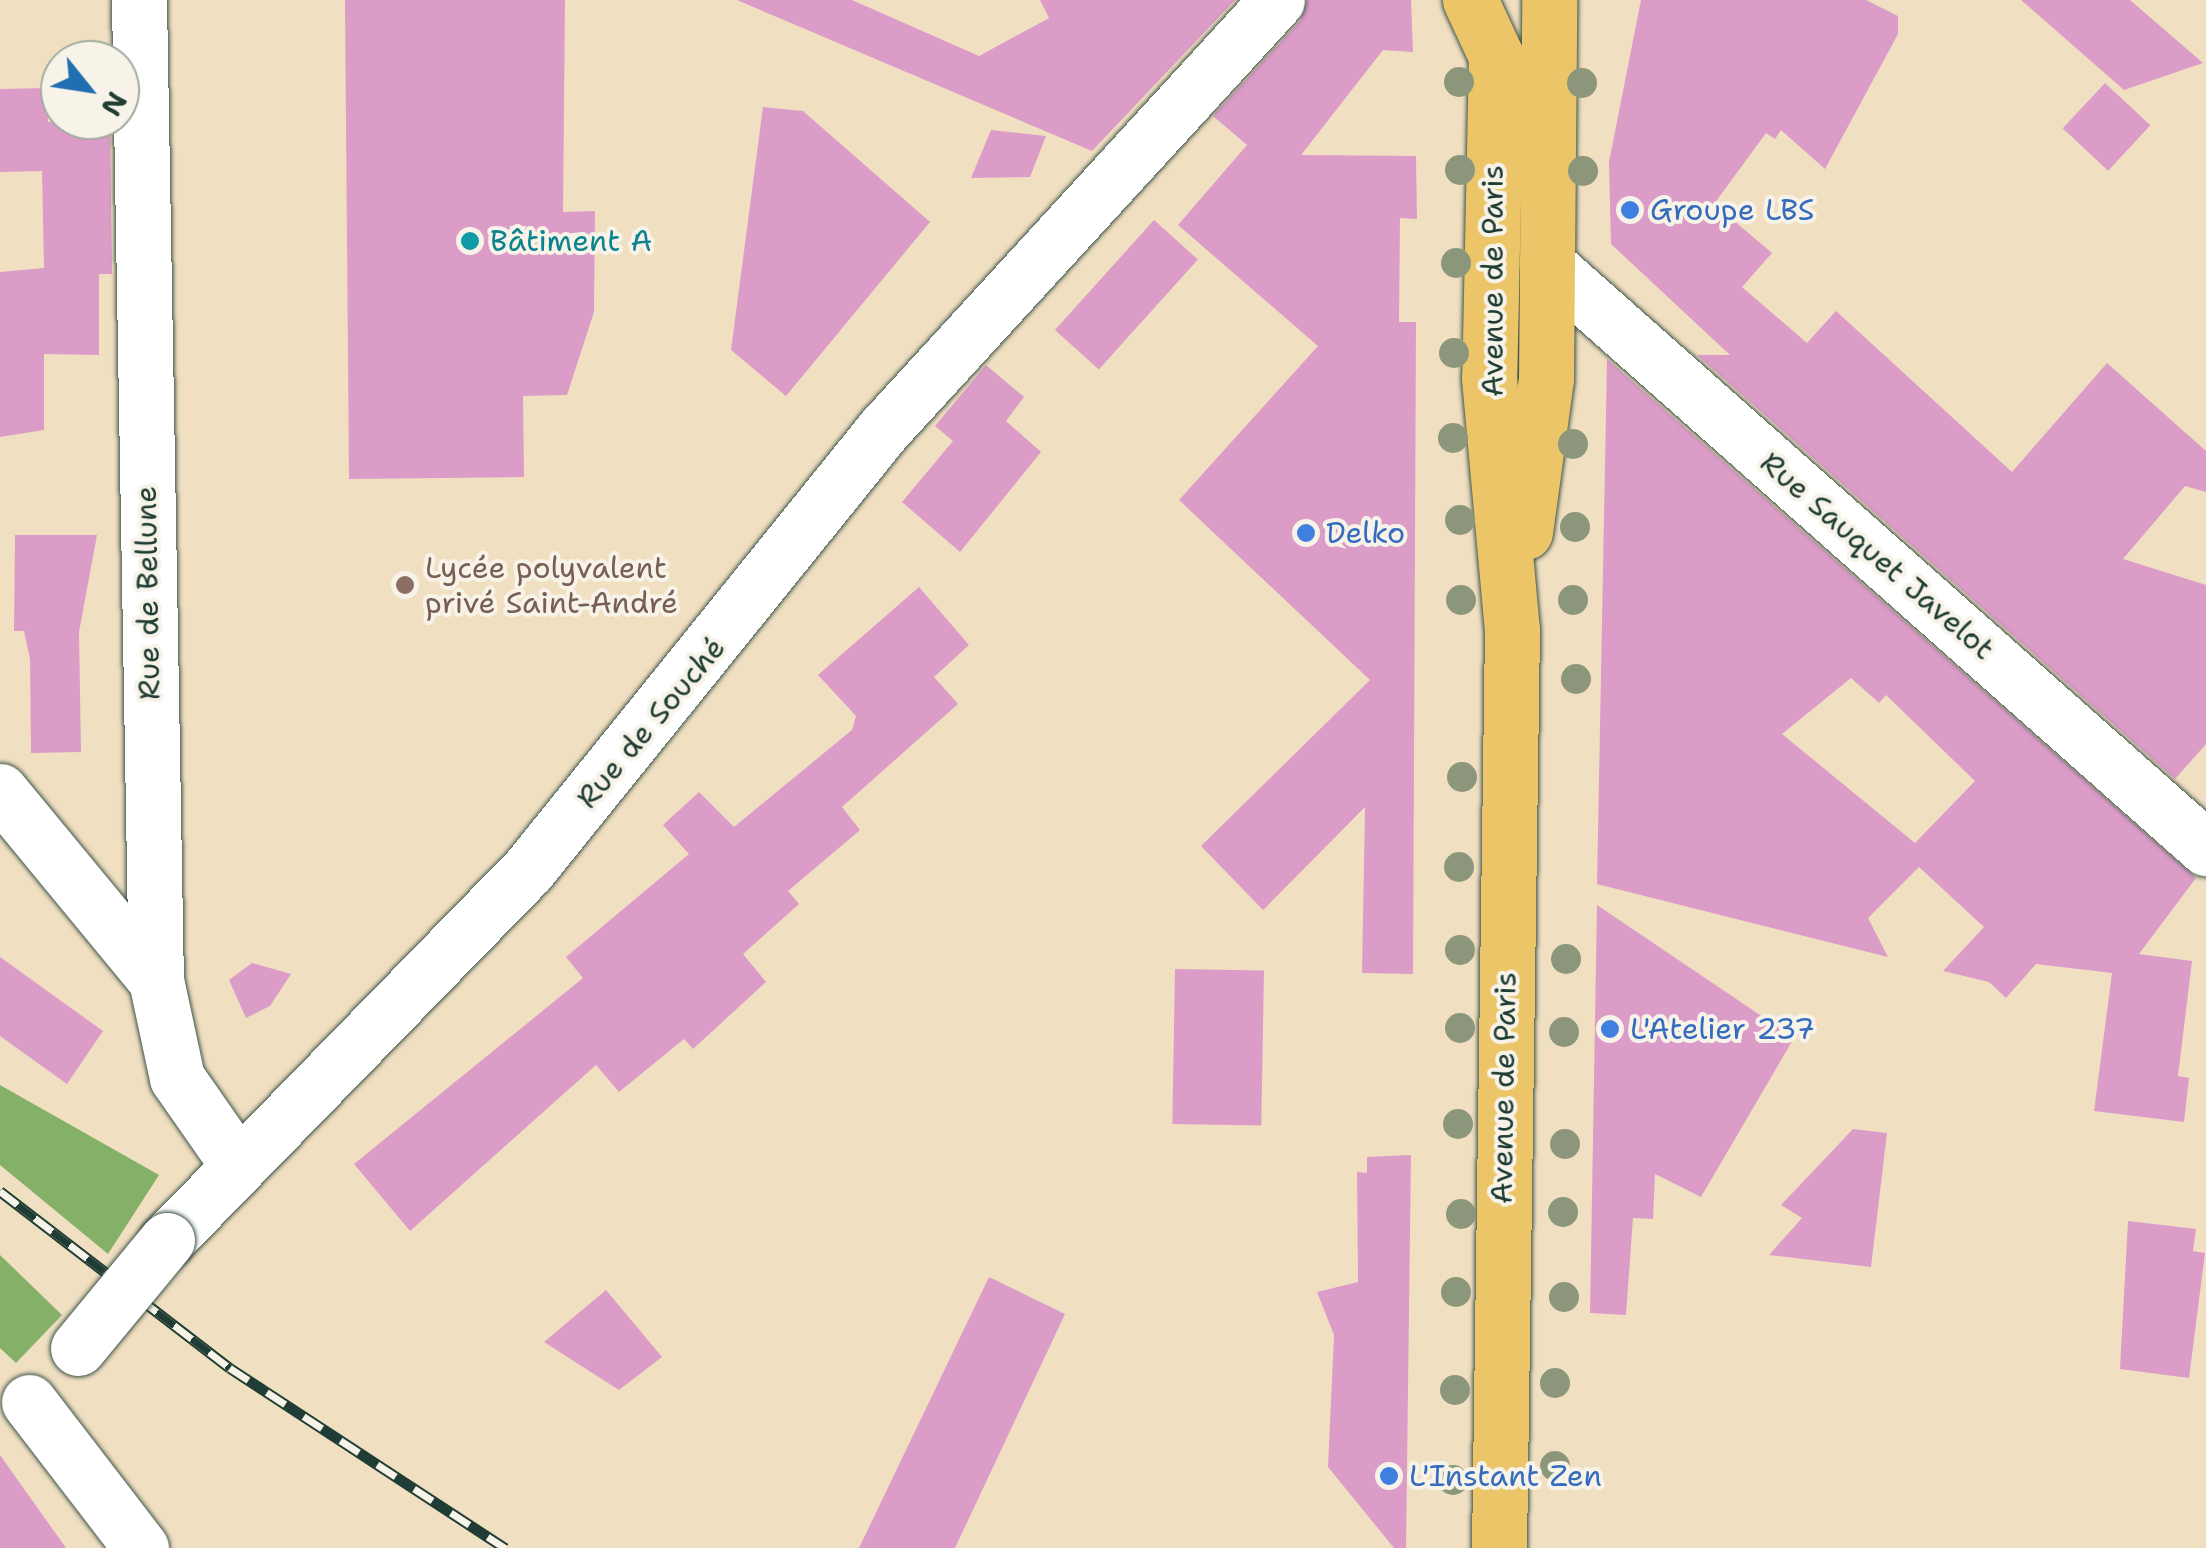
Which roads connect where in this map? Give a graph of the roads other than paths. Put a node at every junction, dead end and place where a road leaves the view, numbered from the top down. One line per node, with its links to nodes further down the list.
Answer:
1 (138, 0): 9 (street, Rue de Bellune)
2 (1276, 0): 10 (street, Rue de Souché)
3 (1470, 0): 6 (main road, Avenue de Paris)
4 (1550, 0): 5 (main road, Avenue de Paris)
5 (1548, 264): 6 (main road, Avenue de Paris); 8 (street, Rue Sauquet Javelot)
6 (1512, 629): 13 (main road, Avenue de Paris)
7 (0, 791): 9 (street)
8 (2206, 848)
9 (156, 980): 10 (street, Rue de Bellune)
10 (237, 1164): 11 (street, Rue de Souché, bridge)
11 (15, 1412): 12 (street)
12 (141, 1548)
13 (1498, 1548)

